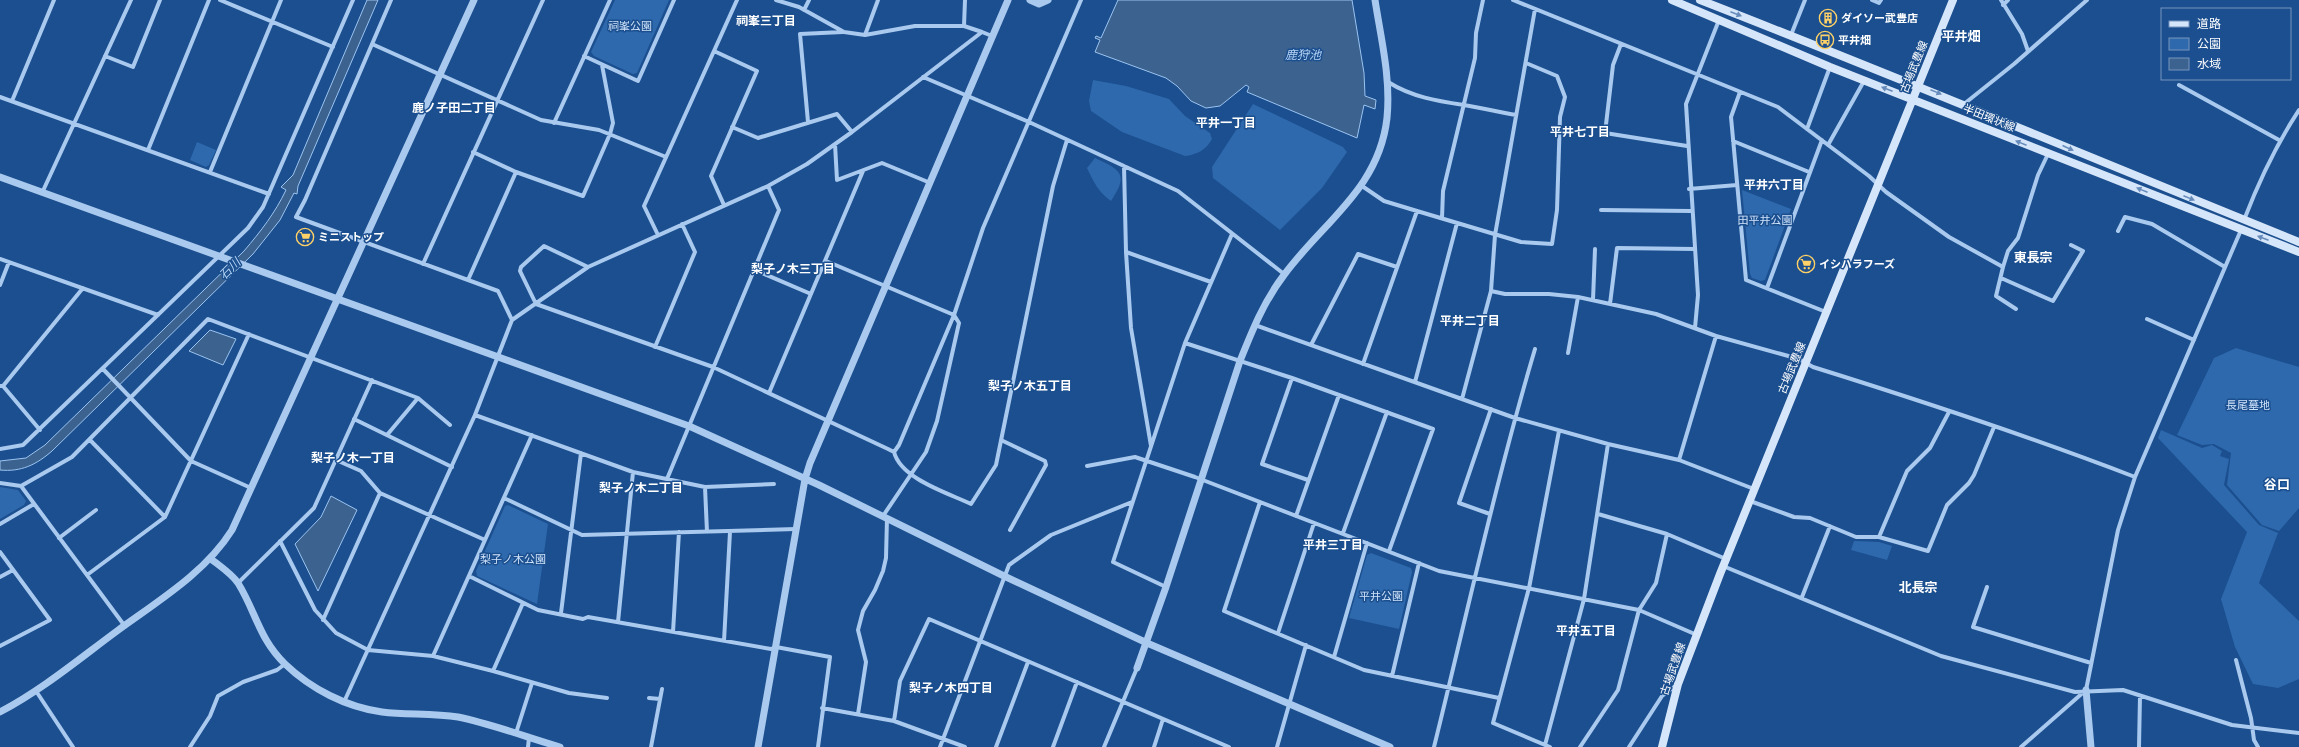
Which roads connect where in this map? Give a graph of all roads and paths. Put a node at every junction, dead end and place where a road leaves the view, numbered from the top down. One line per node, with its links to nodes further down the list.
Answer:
1 (54, 0): 66 (street)
2 (131, 0): 50 (street)
3 (160, 0): 50 (street)
4 (209, 0): 87 (street)
5 (220, 0): 38 (street)
6 (281, 0): 38 (street)
7 (353, 0): 47 (street)
8 (391, 0): 45 (street)
9 (474, 0): 56 (street)
10 (543, 0): 67 (street)
11 (610, 0): 51 (street)
12 (674, 0): 53 (street)
13 (737, 0): 48 (street)
14 (776, 0): 36 (street)
15 (809, 0): 36 (street)
16 (878, 0): 42 (street)
17 (965, 0): 39 (street)
18 (1008, 0): 43 (street)
19 (1030, 0): 20 (street)
20 (1048, 0)
21 (1081, 0): 73 (street)
22 (1374, 0): 59 (street)
23 (1483, 0): 69 (street)
24 (1513, 0): 35 (street)
25 (1672, 0): 37 (main road, 半田環状線)
26 (1700, 0): 44 (main road, 半田環状線, one-way to 44)
27 (1805, 0): 44 (street)
28 (1872, 0): 29 (street)
29 (1880, 0)
30 (1953, 0): 61 (main road, 古場武豊線)
31 (2001, 0): 34 (street)
32 (2008, 0): 34 (street)
33 (2087, 0): 49 (street)
34 (2003, 5): 49 (street)
35 (1535, 9): 46 (street); 52 (street)
36 (804, 10): 40 (street)
37 (1720, 19): 54 (main road, 半田環状線); 55 (street)
38 (272, 22): 47 (street); 93 (street)
39 (964, 26): 41 (street); 42 (street)
40 (844, 32): 42 (street); 72 (street)
41 (982, 32): 43 (street); 57 (street)
42 (865, 34)
43 (992, 36): 63 (street)
44 (1791, 36): 61 (main road, 半田環状線)
45 (372, 44): 56 (street); 118 (street)
46 (1621, 44): 55 (street); 86 (street)
47 (333, 47): 104 (street)
48 (714, 51): 76 (street); 90 (street)
49 (2028, 51): 68 (street)
50 (105, 56): 75 (street)
51 (584, 56): 53 (street); 74 (street)
52 (1526, 63): 71 (street); 117 (street)
53 (602, 64): 79 (street)
54 (1830, 67): 58 (main road, 半田環状線); 77 (street)
55 (1697, 74): 62 (street); 86 (street)
56 (440, 75): 67 (street); 118 (street)
57 (923, 77): 63 (street); 78 (street)
58 (1864, 81): 65 (main road, 半田環状線, one-way to 58); 85 (street)
59 (1388, 82): 69 (street); 101 (street)
60 (2179, 85): 83 (street)
61 (1918, 86): 65 (main road, 古場武豊線); 68 (main road, 半田環状線, one-way to 68)
62 (1740, 92): 77 (street); 81 (street)
63 (966, 95): 73 (street); 97 (street)
64 (0, 97): 66 (street)
65 (1913, 99): 89 (main road, 半田環状線, one-way to 65); 98 (main road, 古場武豊線)
66 (12, 101): 75 (street)
67 (497, 101): 74 (street); 88 (street)
68 (1964, 104): 110 (main road, 半田環状線, one-way to 110)
69 (1463, 105): 71 (street); 109 (street)
70 (2299, 110): 83 (street)
71 (1516, 116): 117 (street)
72 (808, 122): 76 (street); 78 (street)
73 (1029, 122): 80 (street); 153 (street)
74 (554, 123): 79 (street)
75 (74, 124): 87 (street); 103 (street)
76 (732, 127): 105 (street)
77 (1807, 129): 82 (street)
78 (852, 132): 84 (street)
79 (610, 134): 90 (street); 94 (street)
80 (1067, 140): 91 (street); 197 (street)
81 (1733, 140): 95 (street); 99 (street)
82 (1822, 140): 85 (street); 95 (street)
83 (2279, 140): 110 (street)
84 (835, 144): 92 (street); 100 (street)
85 (1828, 145): 98 (street)
86 (1687, 146): 102 (street)
87 (148, 150): 93 (street)
88 (473, 152): 94 (street); 129 (street)
89 (2048, 154): 113 (main road, 半田環状線, one-way to 89); 132 (street)
90 (666, 157): 116 (street)
91 (1124, 166): 115 (street); 123 (street)
92 (863, 171): 97 (street); 127 (street)
93 (210, 172): 104 (street)
94 (516, 172): 137 (street)
95 (1809, 172): 142 (street)
96 (0, 177): 103 (street)
97 (928, 182): 140 (street)
98 (1878, 184): 132 (street); 151 (main road, 古場武豊線)
99 (1737, 185): 102 (street); 142 (street)
100 (768, 186): 105 (street); 134 (street)
101 (1362, 186): 108 (street); 135 (street)
102 (1690, 189): 107 (street)
103 (42, 193): 125 (street)
104 (269, 194): 125 (street)
105 (724, 205): 112 (street)
106 (1601, 210): 107 (street)
107 (1691, 211): 122 (street)
108 (1417, 212): 109 (street); 131 (street)
109 (1442, 218): 111 (street)
110 (2244, 220): 119 (main road, 半田環状線)
111 (1457, 223): 117 (street); 175 (street)
112 (682, 224): 116 (street); 163 (street)
113 (2240, 230): 124 (main road, 半田環状線, one-way to 113); 133 (street)
114 (2118, 231): 133 (street)
115 (1232, 234): 135 (street); 138 (street)
116 (658, 235): 130 (street)
117 (1495, 235): 143 (street)
118 (363, 242): 129 (street); 146 (street)
119 (2299, 242)
120 (2071, 245): 136 (street)
121 (1595, 249): 147 (street)
122 (1695, 249): 149 (street); 157 (street)
123 (1126, 252): 138 (street); 199 (street)
124 (2299, 252)
125 (218, 256): 146 (street); 152 (street)
126 (0, 259): 128 (street)
127 (826, 261): 140 (street); 144 (street)
128 (9, 262): 139 (street); 141 (street)
129 (423, 264): 137 (street)
130 (588, 267): 148 (street); 148 (street)
131 (1397, 267): 162 (street); 170 (street)
132 (2003, 267): 136 (street)
133 (2225, 267): 160 (street)
134 (755, 270): 144 (street); 171 (street)
135 (1284, 274): 156 (street)
136 (2001, 278): 150 (street)
137 (468, 280): 155 (street)
138 (1210, 282): 161 (street)
139 (0, 285)
140 (885, 286): 153 (street); 188 (street)
141 (83, 288): 152 (street); 176 (street)
142 (1767, 288): 151 (street)
143 (1491, 291): 145 (street); 181 (street)
144 (811, 294): 177 (street)
145 (1578, 297): 147 (street); 165 (street)
146 (337, 299): 166 (street); 167 (street)
147 (1593, 300): 149 (street)
148 (536, 304): 155 (street); 163 (street)
149 (1610, 304): 157 (street)
150 (2016, 309)
151 (1826, 312): 169 (main road, 古場武豊線)
152 (158, 315): 172 (street)
153 (954, 315): 201 (street); 210 (street)
154 (2147, 319): 160 (street)
155 (512, 320): 167 (street)
156 (1254, 325): 162 (street); 168 (street)
157 (1695, 328): 159 (street)
158 (249, 334): 166 (street); 178 (street); 203 (street)
159 (1716, 336): 169 (street); 205 (street)
160 (2194, 340): 211 (street)
161 (1185, 343): 168 (street); 199 (street)
162 (1311, 346): 170 (street)
163 (655, 347): 171 (street)
164 (1535, 349): 186 (street)
165 (1568, 353)
166 (311, 356): 174 (street); 220 (street)
167 (498, 357): 185 (street); 190 (street)
168 (1240, 361): 173 (street); 214 (street)
169 (1806, 363): 184 (street); 221 (main road, 古場武豊線)
170 (1363, 364): 175 (street)
171 (714, 367): 177 (street); 190 (street)
172 (103, 369): 178 (street); 192 (street)
173 (1292, 378): 179 (street); 215 (street)
174 (372, 380): 180 (street); 187 (street)
175 (1414, 382): 181 (street)
176 (2, 386): 192 (street)
177 (769, 393): 188 (street)
178 (128, 395): 196 (street); 203 (street)
179 (1339, 395): 183 (street); 215 (street)
180 (418, 398): 189 (street); 194 (street)
181 (1462, 399): 182 (street)
182 (1491, 409): 186 (street); 230 (street)
183 (1387, 412): 244 (street); 252 (street)
184 (1949, 412): 191 (street); 248 (street)
185 (475, 415): 195 (street); 208 (street)
186 (1515, 418): 193 (street); 230 (street)
187 (354, 419): 194 (street); 204 (street)
188 (828, 421): 201 (street); 213 (street)
189 (450, 425)
190 (689, 426): 212 (street); 213 (street)
191 (1994, 427): 211 (street); 248 (street)
192 (40, 430): 200 (street)
193 (1559, 431): 198 (street); 266 (street)
194 (387, 435): 208 (street)
195 (532, 435): 202 (street); 223 (street)
196 (90, 440): 218 (street); 233 (street)
197 (1001, 440): 210 (street); 240 (street)
198 (1608, 444): 205 (street); 231 (street)
199 (1151, 446): 206 (street)
200 (0, 449)
201 (894, 452): 210 (street)
202 (581, 453): 209 (street); 238 (street)
203 (191, 460): 220 (street); 233 (street)
204 (336, 460): 222 (street); 250 (street)
205 (1679, 460): 221 (street)
206 (1146, 461): 207 (street); 214 (street); 225 (street)
207 (1087, 466)
208 (452, 467): 229 (street)
209 (634, 472): 212 (street); 245 (street)
210 (911, 476): 234 (street)
211 (2135, 477): 289 (street)
212 (667, 479): 219 (street)
213 (805, 479): 234 (street); 239 (street)
214 (1201, 479): 226 (street); 264 (street)
215 (1308, 480): 232 (street)
216 (0, 483): 218 (street)
217 (774, 484): 219 (street)
218 (21, 486): 227 (street)
219 (705, 487): 242 (street)
220 (251, 488): 254 (street)
221 (1754, 490): 224 (main road, 古場武豊線)
222 (380, 493): 229 (street); 272 (street)
223 (504, 498): 238 (street); 249 (street)
224 (1750, 500): 237 (street); 255 (main road, 古場武豊線)
225 (1132, 502): 260 (street); 264 (street)
226 (1260, 502): 232 (street); 276 (street)
227 (34, 504): 236 (street); 247 (street)
228 (96, 510): 247 (street)
229 (429, 514): 249 (street); 284 (street)
230 (1490, 514): 262 (street)
231 (1598, 514): 246 (street); 268 (street)
232 (1296, 516): 235 (street)
233 (165, 517): 258 (street)
234 (885, 517): 260 (street); 311 (street)
235 (1314, 523): 244 (street); 276 (street)
236 (0, 524)
237 (1830, 526): 248 (street); 267 (street)
238 (572, 530): 245 (street); 271 (street)
239 (796, 530): 243 (street); 283 (street)
240 (1010, 530)
241 (679, 532): 242 (street); 245 (street); 275 (street)
242 (707, 532): 243 (street)
243 (730, 532): 279 (street)
244 (1343, 533): 251 (street)
245 (628, 534): 273 (street)
246 (1667, 534): 255 (street); 270 (street)
247 (59, 538): 258 (street)
248 (1879, 538)
249 (485, 540): 259 (street)
250 (280, 541): 263 (street); 272 (street)
251 (1367, 543): 252 (street); 286 (street)
252 (1389, 551): 256 (street)
253 (0, 552): 257 (street)
254 (211, 559): 263 (street); 274 (street)
255 (1725, 562): 267 (street); 277 (main road, 古場武豊線)
256 (1419, 563): 262 (street); 293 (street)
257 (13, 570): 261 (street); 282 (street)
258 (87, 575): 274 (street)
259 (468, 576): 269 (street); 285 (street)
260 (1004, 576): 278 (street); 280 (street)
261 (0, 577)
262 (1474, 578): 266 (street); 297 (street)
263 (238, 583): 290 (street)
264 (1166, 587): 280 (street)
265 (1987, 587): 289 (street)
266 (1529, 588): 268 (street); 304 (street)
267 (1802, 597): 299 (street)
268 (1584, 599): 270 (street); 320 (street)
269 (523, 603): 271 (street); 292 (street)
270 (1639, 610): 277 (street); 339 (street)
271 (561, 613): 273 (street)
272 (323, 620): 284 (street)
273 (618, 622): 275 (street)
274 (124, 625): 300 (street)
275 (673, 632): 279 (street)
276 (1278, 633): 281 (street)
277 (1697, 635): 296 (main road, 古場武豊線)
278 (980, 640): 288 (street); 313 (street); 318 (street)
279 (724, 641): 283 (street)
280 (1146, 643): 291 (street); 308 (street)
281 (1306, 645): 286 (street); 308 (street)
282 (0, 646)
283 (776, 647): 309 (street); 326 (street)
284 (368, 650): 285 (street); 306 (street)
285 (433, 656): 292 (street)
286 (1334, 657): 293 (street)
287 (2236, 660): 314 (street)
288 (1028, 662): 294 (street); 330 (street)
289 (2091, 663): 299 (street)
290 (285, 664): 306 (street); 322 (street)
291 (1137, 668): 307 (street)
292 (494, 671): 295 (street)
293 (1392, 676): 297 (street)
294 (1077, 682): 307 (street); 331 (street)
295 (532, 683): 302 (street); 316 (street)
296 (1678, 684): 340 (street); 341 (main road, 古場武豊線)
297 (1448, 688): 304 (street); 337 (street)
298 (662, 689): 305 (street)
299 (2086, 690): 301 (street); 342 (street); 343 (street)
300 (36, 691): 310 (street); 321 (street)
301 (2140, 696): 314 (street); 344 (street)
302 (607, 698)
303 (649, 698): 305 (street)
304 (1499, 698): 320 (street)
305 (660, 699): 325 (street)
306 (344, 702): 316 (street)
307 (1123, 702): 312 (street); 332 (street)
308 (1290, 704): 335 (street); 336 (street)
309 (822, 708): 311 (street); 327 (street)
310 (0, 712)
311 (858, 714): 313 (street)
312 (1164, 719): 319 (street); 333 (street)
313 (894, 721): 318 (street)
314 (2253, 728): 315 (street); 345 (street)
315 (2299, 733)
316 (516, 734): 317 (street)
317 (529, 738): 323 (street); 324 (street)
318 (943, 739): 328 (street); 329 (street)
319 (1221, 745): 334 (street)
320 (1544, 745): 338 (street)
321 (73, 747)
322 (190, 747)
323 (528, 747)
324 (560, 747)
325 (651, 747)
326 (758, 747)
327 (818, 747)
328 (940, 747)
329 (966, 747)
330 (996, 747)
331 (1053, 747)
332 (1104, 747)
333 (1154, 747)
334 (1229, 747)
335 (1277, 747)
336 (1390, 747)
337 (1434, 747)
338 (1550, 747)
339 (1580, 747)
340 (1629, 747)
341 (1662, 747)
342 (2021, 747)
343 (2091, 747)
344 (2139, 747)
345 (2258, 747)

